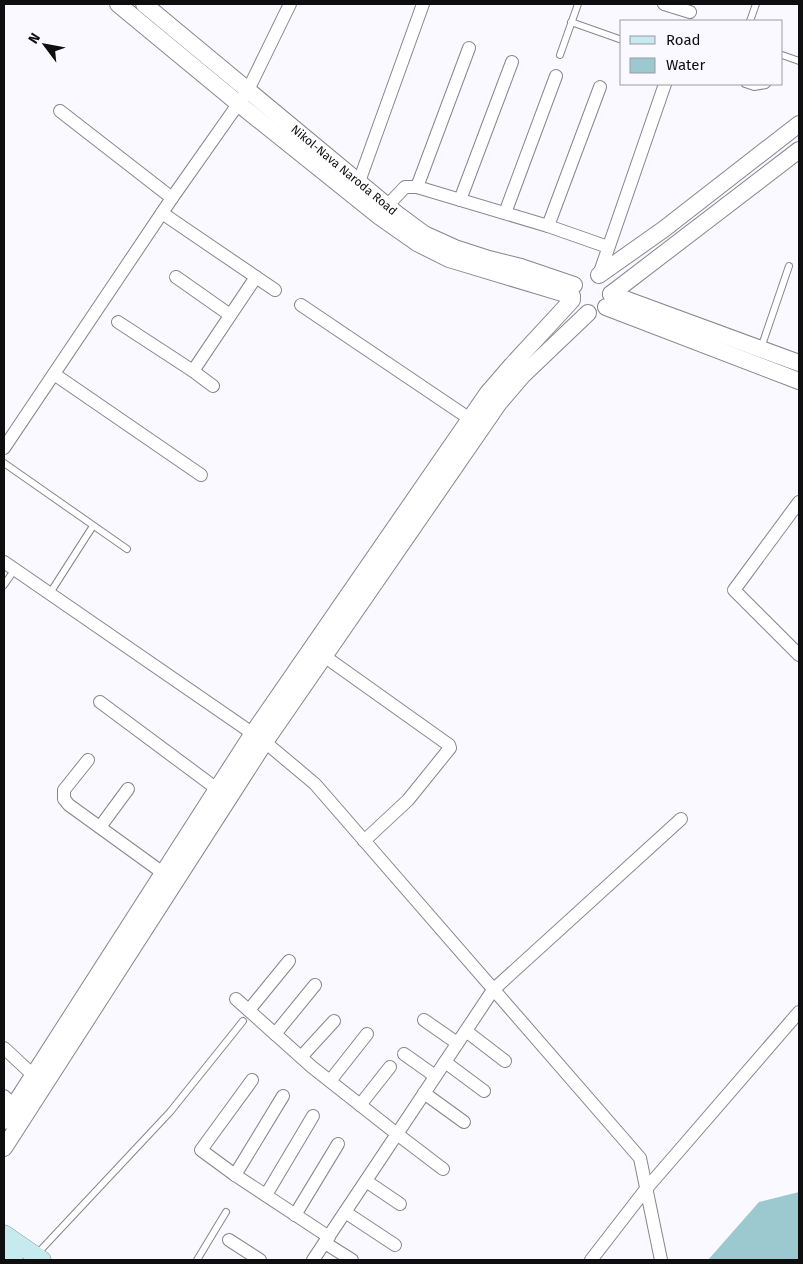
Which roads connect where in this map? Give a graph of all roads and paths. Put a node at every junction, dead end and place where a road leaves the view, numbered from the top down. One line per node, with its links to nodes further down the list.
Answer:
1 (118, 4): 23 (street)
2 (144, 4): 22 (street, Nikol-Nava Naroda Road)
3 (290, 4): 22 (street)
4 (423, 4): 28 (street)
5 (578, 4): 10 (lane)
6 (664, 4): 8 (street)
7 (756, 4): 9 (lane)
8 (690, 12)
9 (750, 20)
10 (571, 22): 11 (lane); 13 (lane)
11 (620, 39)
12 (469, 48): 27 (street)
13 (560, 55)
14 (783, 55): 15 (lane)
15 (799, 61)
16 (512, 62): 30 (street)
17 (556, 76): 33 (street)
18 (665, 85): 35 (street)
19 (748, 85): 20 (lane)
20 (766, 85)
21 (600, 87): 34 (street)
22 (248, 90): 23 (street); 28 (street, Nikol-Nava Naroda Road)
23 (239, 104): 28 (street); 29 (street)
24 (60, 111): 29 (street)
25 (799, 124): 37 (street)
26 (799, 150): 42 (street)
27 (417, 187): 30 (street); 31 (street)
28 (356, 189): 31 (street, Nikol-Nava Naroda Road); 41 (street)
29 (172, 198): 32 (street)
30 (460, 200): 33 (street)
31 (387, 206): 41 (street, Nikol-Nava Naroda Road)
32 (162, 213): 39 (street); 50 (street)
33 (505, 213): 34 (street)
34 (548, 226): 35 (street)
35 (608, 247): 37 (street)
36 (789, 266): 47 (lane)
37 (599, 275): 41 (street); 42 (street)
38 (176, 277): 45 (street)
39 (256, 278): 40 (street); 45 (street)
40 (275, 290)
41 (573, 294): 44 (street); 53 (street)
42 (609, 300): 44 (street); 47 (street); 51 (street)
43 (302, 305): 53 (street)
44 (588, 313): 65 (street)
45 (230, 315): 49 (street)
46 (118, 322): 49 (street)
47 (761, 349): 48 (street)
48 (799, 363)
49 (193, 371): 52 (street)
50 (54, 374): 54 (street); 56 (street)
51 (799, 381)
52 (213, 386)
53 (470, 419): 67 (street)
54 (4, 448)
55 (4, 463): 58 (lane)
56 (201, 475)
57 (799, 502): 64 (street)
58 (93, 526): 59 (lane); 63 (lane)
59 (127, 549)
60 (4, 562): 61 (street)
61 (15, 569): 62 (lane); 63 (street)
62 (4, 585)
63 (50, 593): 67 (street)
64 (799, 655)
65 (324, 656): 67 (street); 73 (street)
66 (100, 702): 70 (street)
67 (259, 738): 70 (street); 73 (street); 107 (street)
68 (88, 760): 72 (street)
69 (128, 789): 72 (street)
70 (217, 789): 74 (street)
71 (682, 819): 77 (street)
72 (100, 828): 74 (street)
73 (364, 841): 77 (street)
74 (164, 873): 93 (street)
75 (289, 961): 80 (street)
76 (315, 985): 84 (street)
77 (493, 990): 83 (street); 111 (street)
78 (236, 999): 80 (street)
79 (799, 1012): 111 (street)
80 (246, 1016): 84 (street); 122 (lane)
81 (424, 1020): 86 (street)
82 (334, 1021): 89 (street)
83 (466, 1031): 86 (street); 90 (street)
84 (275, 1034): 89 (street)
85 (366, 1034): 96 (street)
86 (457, 1043): 91 (street)
87 (4, 1048): 93 (street)
88 (404, 1054): 94 (street)
89 (301, 1057): 96 (street)
90 (505, 1061)
91 (445, 1062): 94 (street); 97 (street)
92 (390, 1067): 101 (street)
93 (33, 1075): 100 (street)
94 (435, 1076): 98 (street)
95 (252, 1080): 109 (street)
96 (330, 1081): 101 (street)
97 (484, 1091)
98 (424, 1093): 104 (street); 105 (street)
99 (283, 1096): 109 (street)
100 (9, 1101): 103 (street)
101 (360, 1105): 105 (street)
102 (313, 1116): 112 (street)
103 (4, 1121)
104 (464, 1122)
105 (397, 1134): 108 (street); 110 (street)
106 (338, 1144): 116 (street)
107 (4, 1148)
108 (443, 1169)
109 (235, 1175): 112 (street)
110 (366, 1181): 113 (street); 115 (street)
111 (646, 1189): 128 (street); 129 (street)
112 (266, 1195): 116 (street)
113 (400, 1204)
114 (226, 1212): 124 (lane)
115 (346, 1212): 119 (street); 120 (street)
116 (295, 1215): 119 (street)
117 (4, 1234): 122 (main road)
118 (229, 1240): 125 (street)
119 (327, 1240): 126 (street); 127 (street)
120 (395, 1244)
121 (4, 1253): 123 (main road)
122 (38, 1258)
123 (14, 1260)
124 (196, 1260)
125 (260, 1260)
126 (313, 1260)
127 (352, 1260)
128 (591, 1260)
129 (661, 1260)

